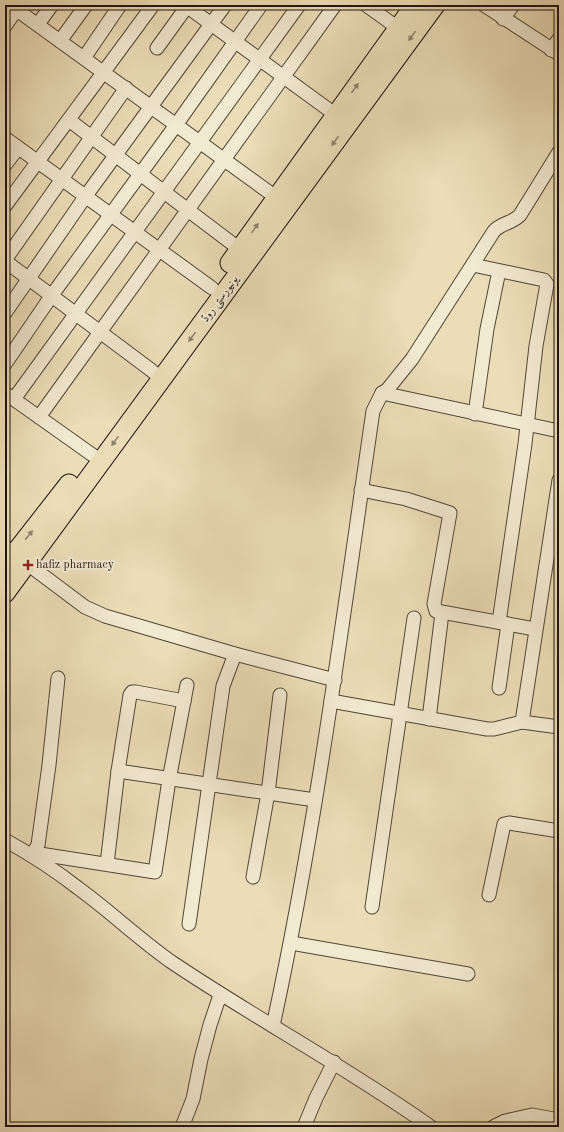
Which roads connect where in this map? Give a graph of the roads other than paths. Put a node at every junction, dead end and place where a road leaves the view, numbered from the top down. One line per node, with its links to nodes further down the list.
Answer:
1 (52, 5): 17 (street)
2 (86, 5): 22 (street)
3 (120, 5): 26 (street)
4 (153, 5): 28 (street)
5 (224, 5): 18 (street)
6 (261, 5): 23 (street)
7 (299, 5): 27 (street)
8 (335, 5): 29 (street)
9 (366, 5): 20 (street)
10 (415, 5): 20 (highway, یونیورسٹی روڈ)
11 (435, 5): 54 (highway, یونیورسٹی روڈ, one-way to 54)
12 (484, 5): 16 (street)
13 (513, 5): 16 (street)
14 (187, 6): 18 (street); 24 (street)
15 (16, 7): 17 (street); 19 (street)
16 (503, 19): 25 (street)
17 (38, 24): 22 (street)
18 (211, 24): 23 (street); 31 (street)
19 (5, 26)
20 (398, 28): 32 (highway, یونیورسٹی روڈ, one-way to 20)
21 (559, 39): 25 (street)
22 (60, 41): 26 (street)
23 (235, 41): 27 (street); 34 (street)
24 (157, 48)
25 (555, 52)
26 (84, 58): 28 (street)
27 (260, 60): 29 (street); 37 (street)
28 (104, 72): 30 (street); 33 (street)
29 (283, 76): 32 (street); 41 (street)
30 (126, 88): 31 (street); 35 (street)
31 (150, 106): 34 (street); 40 (street)
32 (336, 115): 48 (highway, یونیورسٹی روڈ)
33 (69, 120): 35 (street); 42 (street)
34 (176, 125): 37 (street); 44 (street)
35 (91, 137): 40 (street); 45 (street)
36 (5, 138): 38 (street)
37 (199, 142): 41 (street); 46 (street)
38 (18, 148): 42 (street); 43 (street)
39 (559, 152): 56 (street)
40 (116, 156): 44 (street); 47 (street)
41 (224, 160): 48 (street); 50 (street)
42 (38, 162): 45 (street); 49 (street)
43 (5, 165)
44 (140, 174): 46 (street); 51 (street)
45 (61, 180): 47 (street); 55 (street)
46 (164, 192): 50 (street); 52 (street)
47 (85, 197): 51 (street); 58 (street)
48 (276, 198): 54 (highway, یونیورسٹی روڈ, one-way to 48)
49 (5, 206)
50 (188, 210): 53 (street); 54 (street)
51 (110, 215): 52 (street); 60 (street)
52 (135, 233): 53 (street); 61 (street)
53 (158, 249): 59 (street); 63 (street)
54 (245, 253): 59 (highway, یونیورسٹی روڈ); 65 (highway, یونیورسٹی روڈ, one-way to 65)
55 (5, 260): 58 (street)
56 (473, 265): 57 (street); 66 (street)
57 (499, 271): 68 (street); 70 (street)
58 (29, 277): 60 (street); 62 (street)
59 (212, 288): 65 (highway, یونیورسٹی روڈ)
60 (52, 295): 61 (street); 64 (street)
61 (76, 312): 63 (street); 67 (street)
62 (5, 313)
63 (100, 331): 65 (street); 69 (street)
64 (5, 364)
65 (156, 375): 72 (highway, یونیورسٹی روڈ)
66 (382, 394): 68 (street); 74 (street)
67 (10, 396): 69 (street)
68 (475, 414): 70 (street)
69 (39, 417): 72 (street)
70 (528, 424): 71 (street); 79 (street)
71 (559, 431)
72 (96, 457): 75 (highway, یونیورسٹی روڈ)
73 (559, 480): 80 (street)
74 (361, 490): 77 (street); 83 (street)
75 (12, 558): 76 (highway, یونیورسٹی روڈ); 81 (street)
76 (5, 593)
77 (442, 613): 79 (street); 90 (street)
78 (414, 618): 89 (street)
79 (504, 623): 80 (street); 85 (street)
80 (535, 629): 91 (street)
81 (235, 654): 83 (street); 95 (street)
82 (58, 678): 100 (street)
83 (335, 680): 88 (street)
84 (186, 685): 87 (street)
85 (499, 688)
86 (280, 696): 96 (street)
87 (184, 701): 93 (street); 94 (street)
88 (331, 701): 89 (street); 97 (street)
89 (401, 714): 90 (street); 104 (street)
90 (429, 718): 91 (street)
91 (522, 722): 92 (street)
92 (559, 727)
93 (118, 771): 94 (street); 101 (street)
94 (169, 780): 95 (street); 101 (street)
95 (210, 785): 96 (street); 105 (street)
96 (268, 794): 97 (street); 102 (street)
97 (315, 800): 106 (street)
98 (559, 831): 103 (street)
99 (5, 840): 100 (street)
100 (34, 853): 101 (street); 108 (street)
101 (107, 864)
102 (253, 877)
103 (489, 895)
104 (372, 907)
105 (189, 924)
106 (291, 943): 107 (street); 109 (street)
107 (468, 974)
108 (220, 995): 109 (street); 112 (street)
109 (273, 1026): 110 (street)
110 (334, 1062): 113 (street); 114 (street)
111 (559, 1120): 115 (street)
112 (182, 1127)
113 (304, 1127)
114 (431, 1127)
115 (493, 1127)

